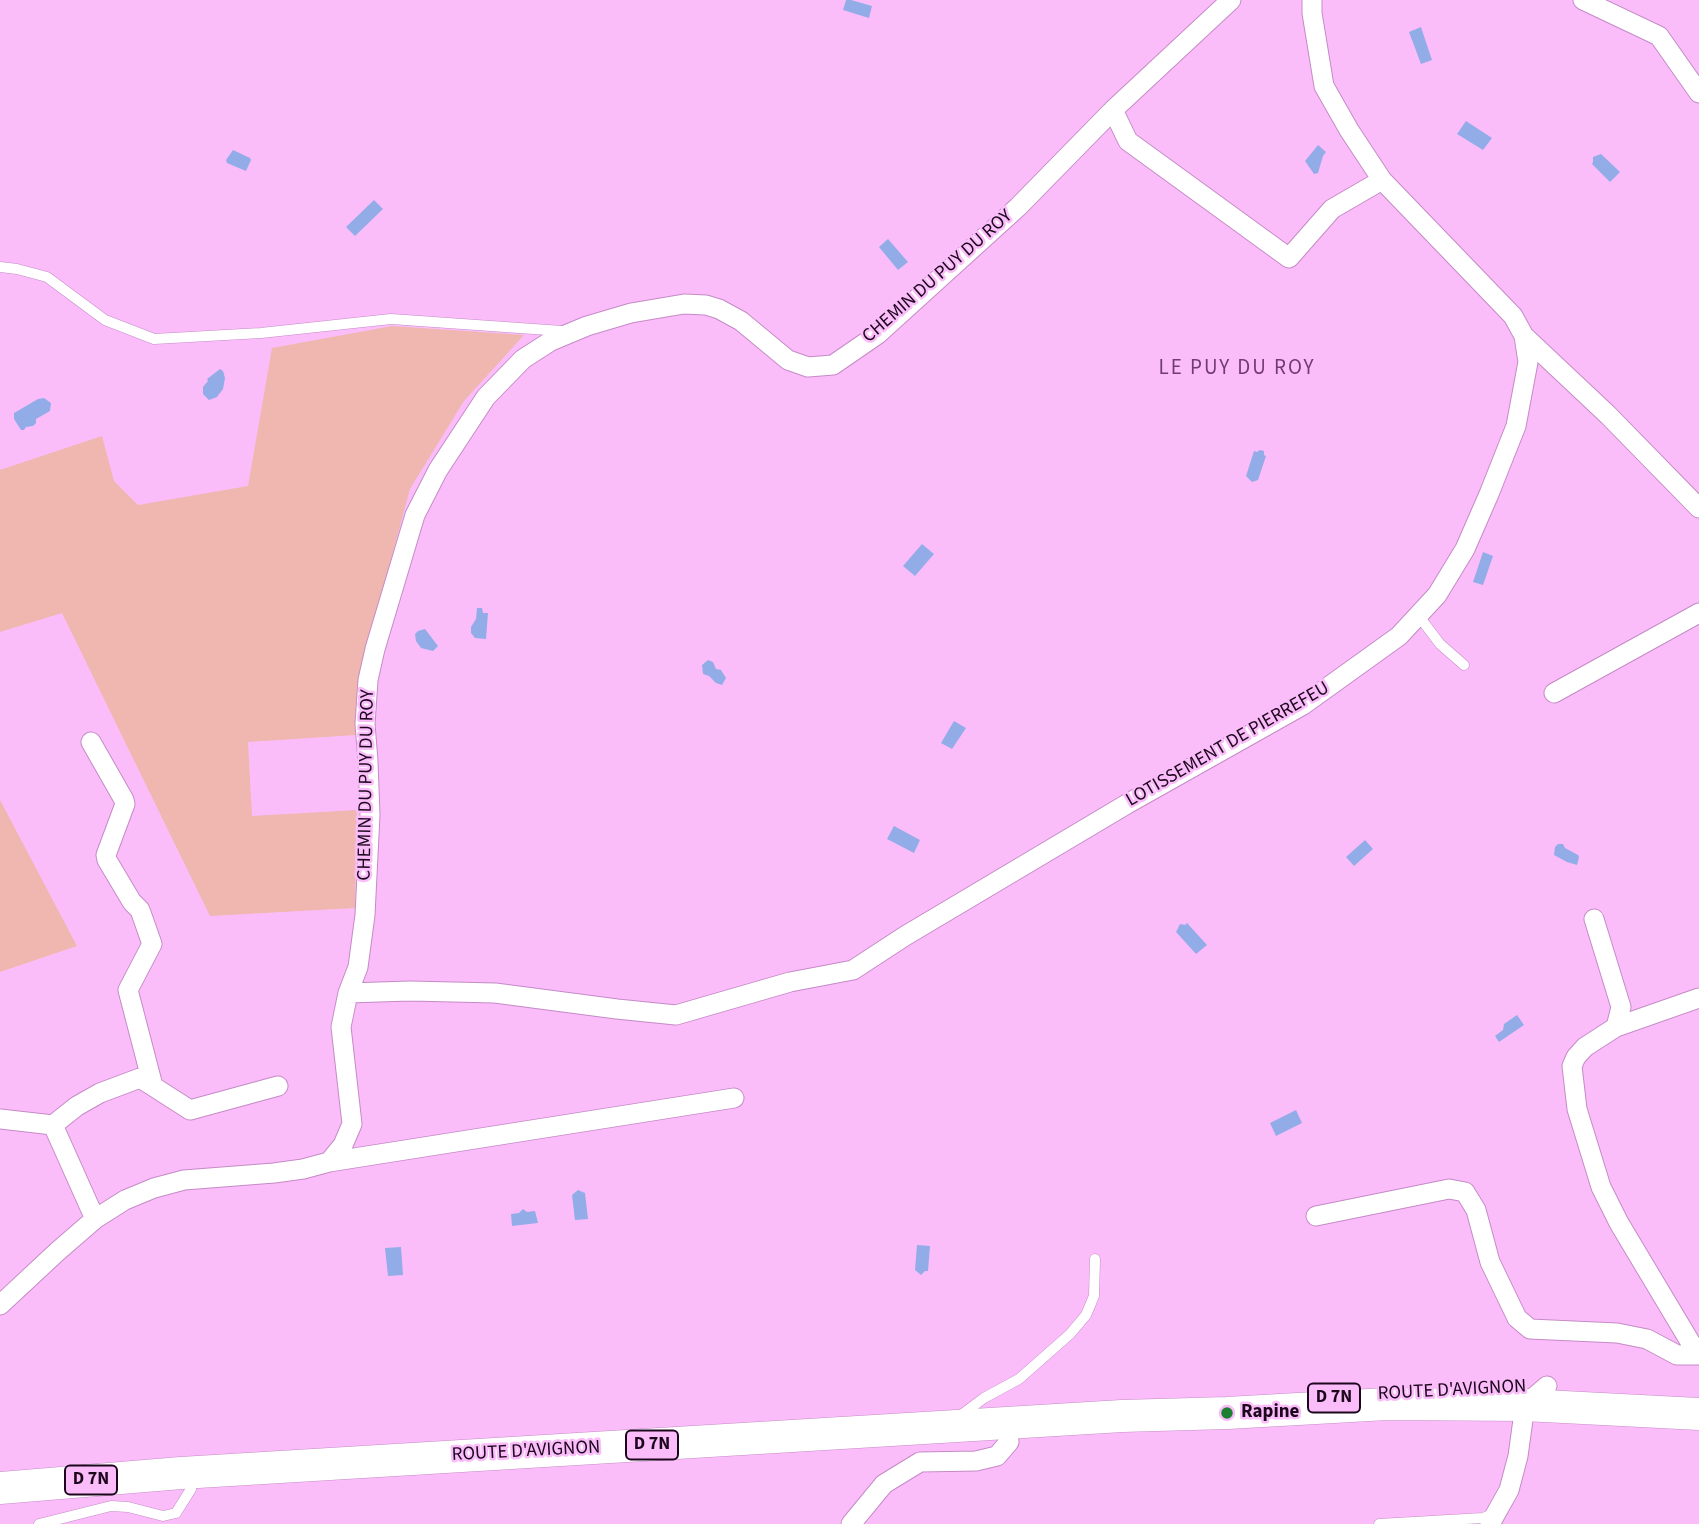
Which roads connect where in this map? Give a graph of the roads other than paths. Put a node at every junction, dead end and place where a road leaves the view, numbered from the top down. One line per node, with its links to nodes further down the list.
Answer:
1 (1231, 0): 5 (street, CHEMIN DU PUY DU ROY)
2 (1312, 0): 6 (street)
3 (1583, 0): 4 (street)
4 (1699, 93)
5 (1113, 110): 6 (street); 8 (street, CHEMIN DU PUY DU ROY)
6 (1382, 180): 9 (street)
7 (0, 267): 8 (lane)
8 (573, 332): 17 (street, CHEMIN DU PUY DU ROY)
9 (1524, 336): 10 (street); 12 (street, LOTISSEMENT DE PIERREFEU)
10 (1699, 508)
11 (1699, 612): 14 (street)
12 (1418, 615): 13 (lane); 17 (street, LOTISSEMENT DE PIERREFEU)
13 (1464, 666)
14 (1554, 693)
15 (91, 742): 20 (street)
16 (1594, 919): 19 (street)
17 (348, 993): 25 (street, CHEMIN DU PUY DU ROY)
18 (1699, 998): 19 (street)
19 (1616, 1027): 30 (street)
20 (153, 1086): 21 (street); 24 (street)
21 (278, 1086)
22 (734, 1098): 25 (street)
23 (0, 1119): 24 (street)
24 (53, 1125): 27 (street)
25 (329, 1162): 27 (street)
26 (1316, 1216): 30 (street)
27 (95, 1219): 29 (street)
28 (1095, 1259): 35 (lane)
29 (0, 1305)
30 (1698, 1355)
31 (1536, 1395): 32 (main road, ROUTE D'AVIGNON / D 7N); 33 (main road, ROUTE D'AVIGNON / D 7N); 34 (main road, ROUTE D'AVIGNON / D 7N); 39 (street)
32 (1699, 1395)
33 (1699, 1414)
34 (1007, 1423): 35 (main road, ROUTE D'AVIGNON / D 7N); 41 (street)
35 (946, 1426): 36 (main road, ROUTE D'AVIGNON / D 7N)
36 (186, 1473): 37 (main road, ROUTE D'AVIGNON / D 7N); 38 (main road, ROUTE D'AVIGNON / D 7N); 40 (lane)
37 (0, 1475)
38 (0, 1488)
39 (1493, 1518): 42 (lane)
40 (39, 1524)
41 (851, 1524)
42 (1378, 1524)

